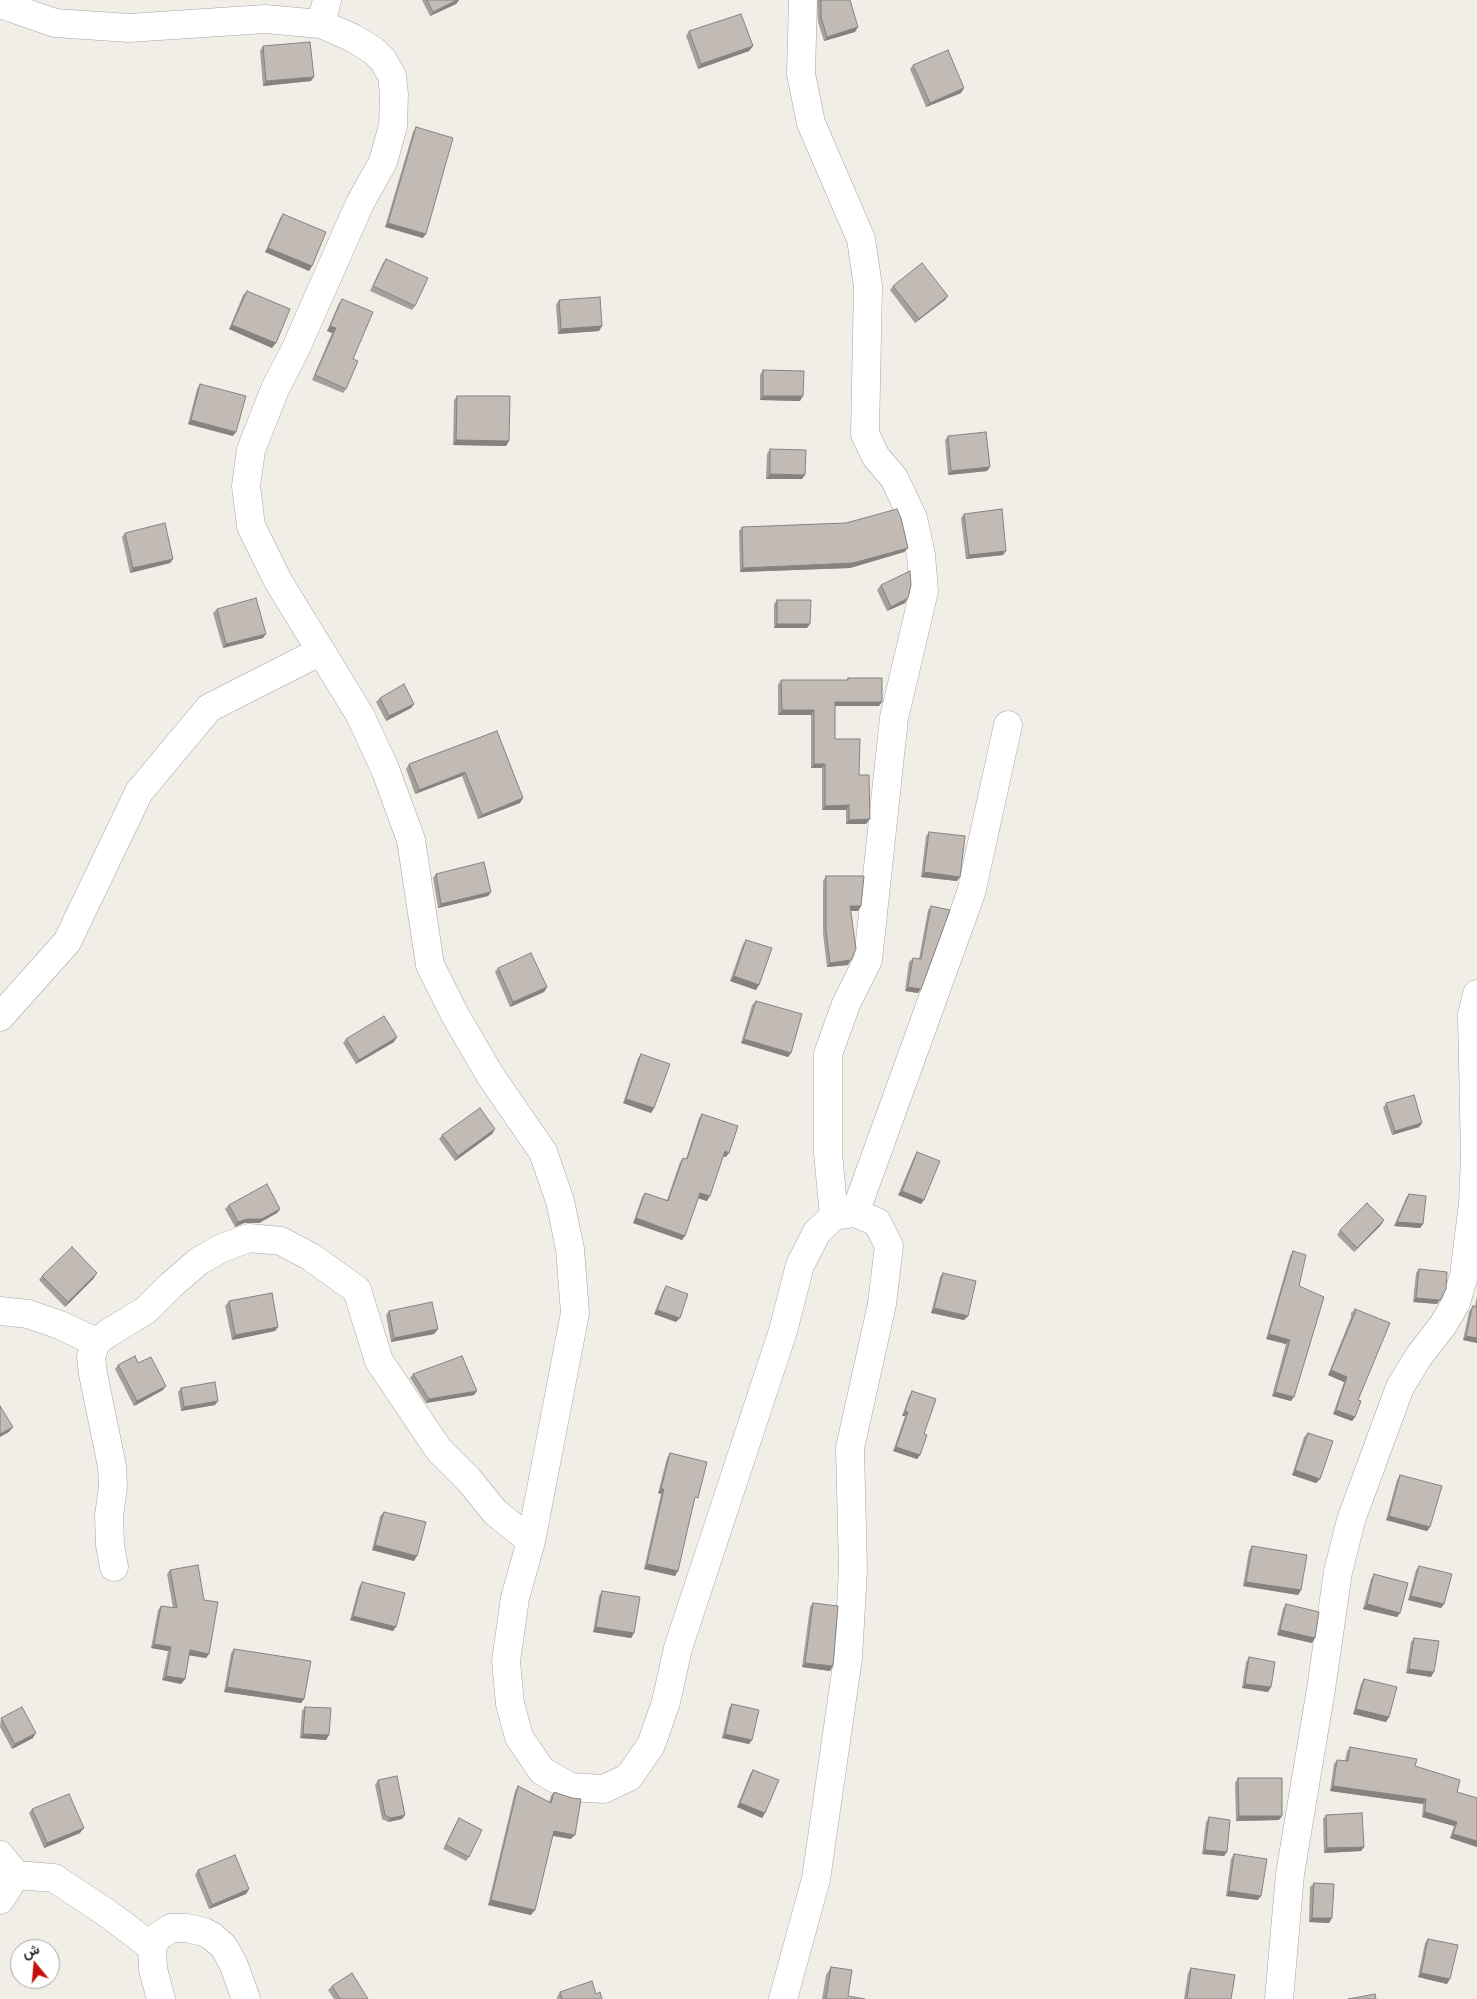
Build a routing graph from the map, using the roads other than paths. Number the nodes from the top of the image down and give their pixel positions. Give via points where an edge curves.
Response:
1 (803, 0) edge
2 (0, 4) edge
3 (324, 12) edge
4 (321, 651) junction
5 (1008, 725) dead end
6 (1477, 994) edge
7 (0, 1017) edge
8 (845, 1214) junction
9 (0, 1311) edge
10 (96, 1342) junction
11 (531, 1541) junction
12 (114, 1567) dead end
13 (8, 1865) edge
14 (0, 1900) edge
15 (152, 1947) junction
16 (788, 1994) edge
17 (161, 1999) edge
18 (246, 1999) edge
19 (1279, 1999) edge

1 - 8 street via 801,74 812,123 861,239 868,286 866,434 876,457 894,478 913,518 922,555 924,591 894,718 868,960 846,1004 828,1054 828,1153
2 - 3 street via 55,23 129,28
3 - 4 street via 383,60 392,76 393,126 383,162 360,203 275,389 252,450 246,486 251,526 278,581
4 - 7 street via 209,708 139,792 67,942
4 - 11 street via 360,715 385,769 410,840 430,965 490,1075 543,1152 560,1201 570,1249 575,1313
5 - 8 street via 971,894
6 - 19 street via 1472,1015 1473,1195 1464,1274 1456,1303 1418,1356 1400,1388 1351,1520 1338,1572 1290,1874
8 - 11 street via 817,1232 800,1265 783,1331 678,1648 666,1702 651,1745 629,1777 604,1789 570,1787 542,1771 519,1737 510,1704 506,1661 515,1598
8 - 16 street via 877,1222 889,1246 882,1304 850,1448 853,1570 848,1658 816,1880
9 - 10 street via 36,1317
10 - 11 street via 146,1310 199,1261 222,1248 249,1238 281,1241 311,1257 357,1290 380,1361 439,1450 495,1512
10 - 12 street via 92,1357 93,1374 112,1466 109,1516
13 - 14 street
13 - 15 street via 54,1878
15 - 17 street via 153,1969
15 - 18 street via 159,1936 172,1928 186,1928 214,1937 233,1962

